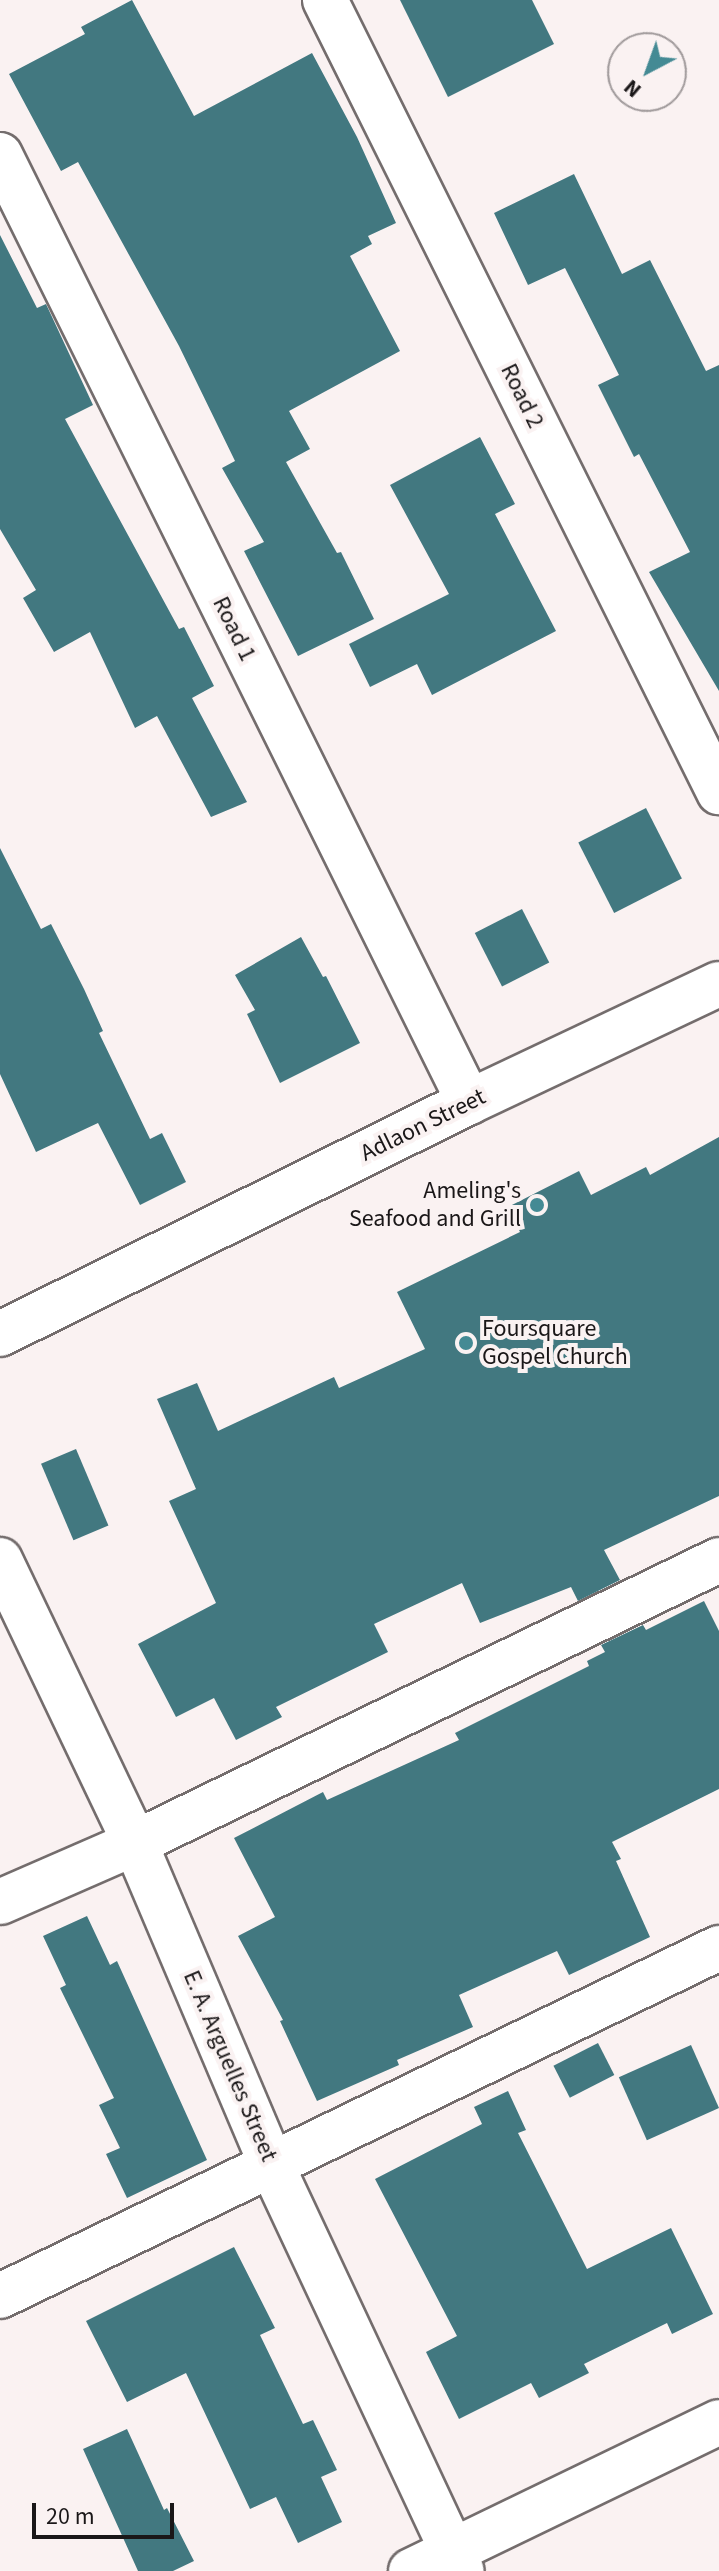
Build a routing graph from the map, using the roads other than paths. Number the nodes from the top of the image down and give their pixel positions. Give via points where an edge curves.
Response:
1 (325, 0) edge
2 (0, 155) edge
3 (719, 792) edge
4 (719, 984) edge
5 (469, 1102) junction
6 (0, 1334) edge
7 (0, 1560) edge
8 (719, 1560) edge
9 (135, 1843) junction
10 (0, 1902) edge
11 (719, 1948) edge
12 (272, 2166) junction
13 (0, 2296) edge
14 (719, 2422) edge
15 (457, 2561) edge
16 (411, 2571) edge

1 - 3 street, Road 2
2 - 5 street, Road 1
4 - 5 street, Adlaon Street
5 - 6 street, Adlaon Street
7 - 9 street, E. A. Arguelles Street
8 - 9 street
9 - 10 street
9 - 12 street, E. A. Arguelles Street
11 - 12 street
12 - 13 street
12 - 15 street, E. A. Arguelles Street
14 - 15 street
15 - 16 street

